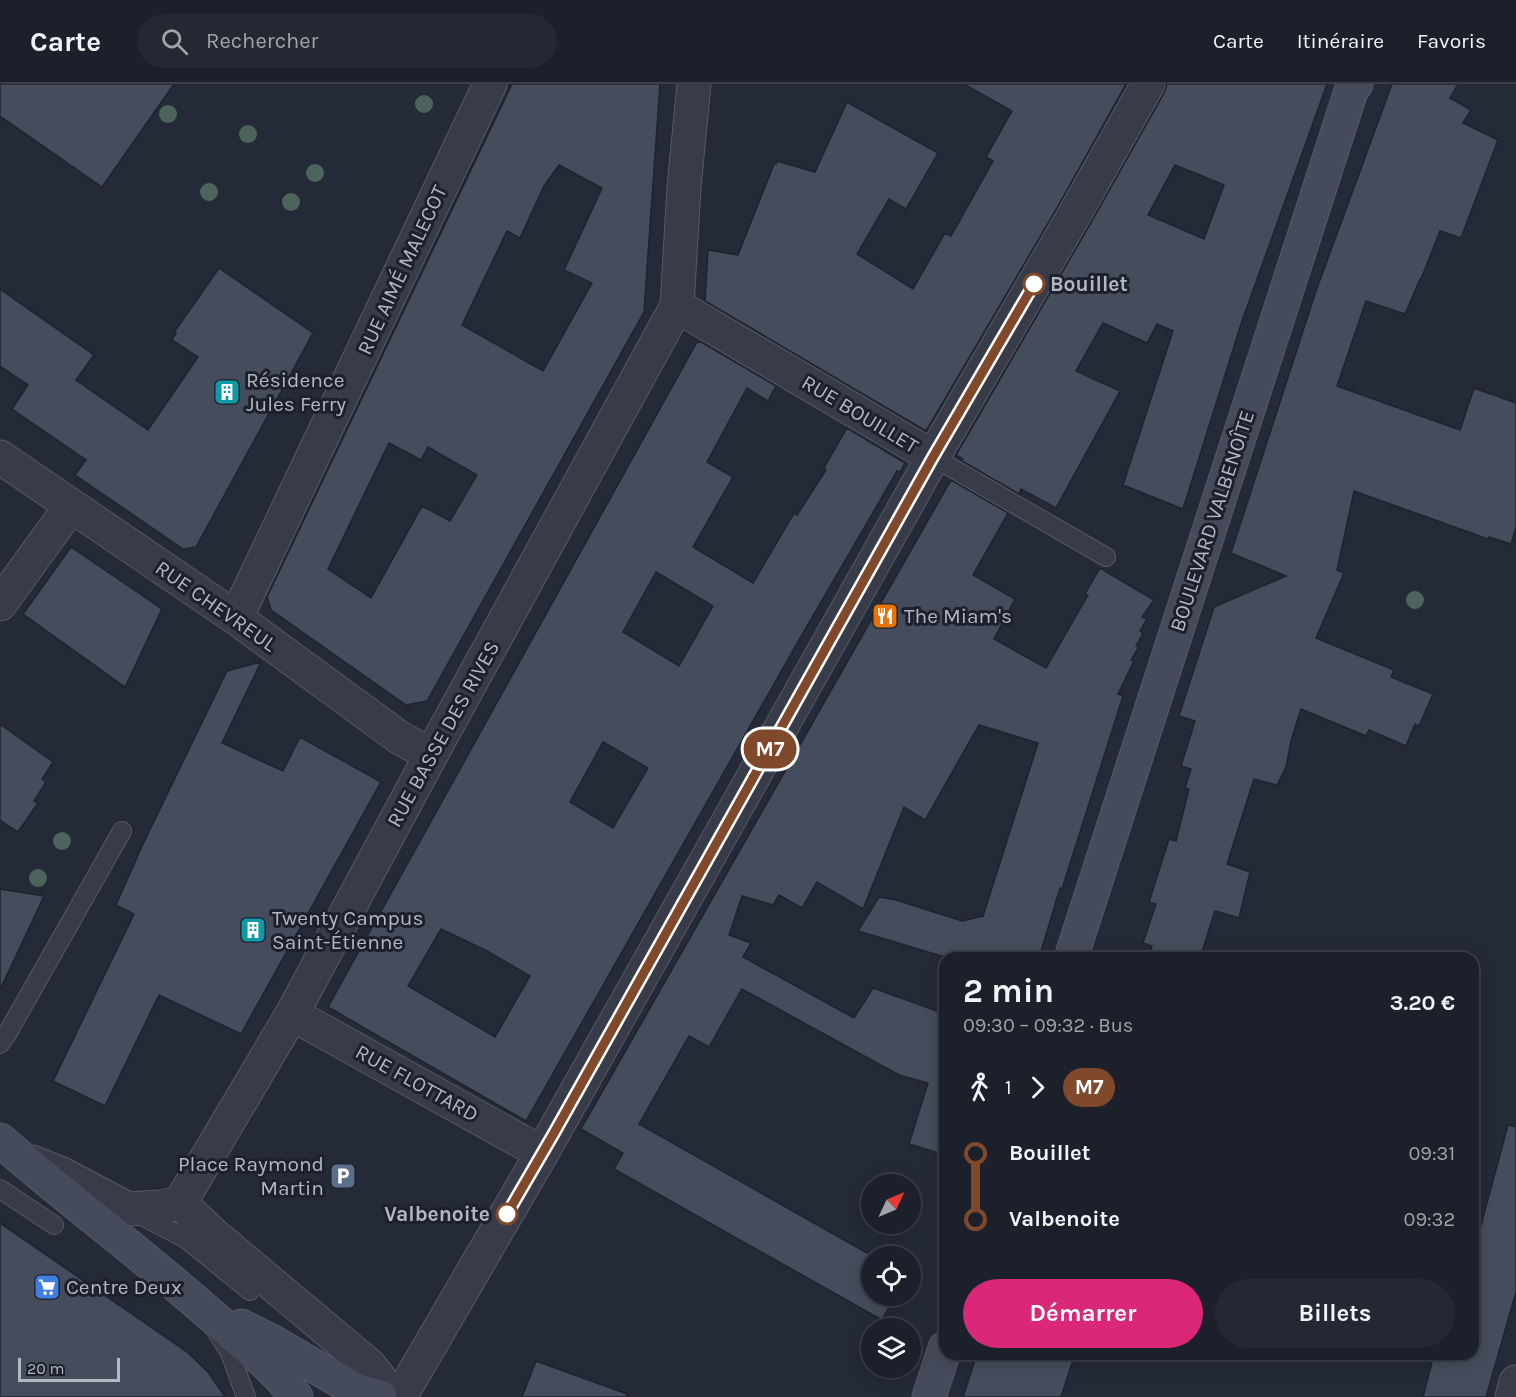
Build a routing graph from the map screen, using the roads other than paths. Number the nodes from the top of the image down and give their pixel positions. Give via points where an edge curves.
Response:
1 (490, 84) edge
2 (694, 84) edge
3 (1148, 84) edge
4 (1356, 84) edge
5 (677, 306) junction
6 (0, 457) edge
7 (933, 457) junction
8 (71, 506) junction
9 (1106, 557) dead end
10 (0, 604) edge
11 (236, 618) junction
12 (431, 755) junction
13 (122, 831) dead end
14 (1073, 952) edge
15 (292, 1014) junction
16 (0, 1044) edge
17 (10, 1149) edge
18 (542, 1153) junction
19 (0, 1189) edge
20 (180, 1203) junction
21 (128, 1209) junction
22 (54, 1225) dead end
23 (250, 1291) dead end
24 (202, 1306) junction
25 (941, 1360) edge
26 (1516, 1382) edge
27 (246, 1397) edge
28 (296, 1397) edge
29 (380, 1397) edge
30 (394, 1397) edge
31 (400, 1397) edge
32 (929, 1397) edge
33 (1512, 1397) edge

1 - 11 street, RUE AIMÉ MALECOT
2 - 5 street, RUE BASSE DES RIVES
3 - 7 street
4 - 14 main road, BOULEVARD VALBENOÎTE
5 - 7 street, RUE BOUILLET
5 - 12 street, RUE BASSE DES RIVES
6 - 8 street, RUE CHEVREUL
7 - 9 lane, RUE BOUILLET
7 - 18 street
8 - 10 street
8 - 11 street, RUE CHEVREUL
11 - 12 street, RUE CHEVREUL via 400,738
12 - 15 street, RUE BASSE DES RIVES
13 - 16 lane
15 - 18 street, RUE FLOTTARD
15 - 20 street, RUE BASSE DES RIVES
17 - 21 street
17 - 24 main road
18 - 31 street
19 - 22 lane
20 - 21 street
20 - 30 street via 370,1366
21 - 23 lane via 186,1239
24 - 27 lane via 230,1353
24 - 28 main road
24 - 29 main road via 357,1391
25 - 32 main road
26 - 33 street

